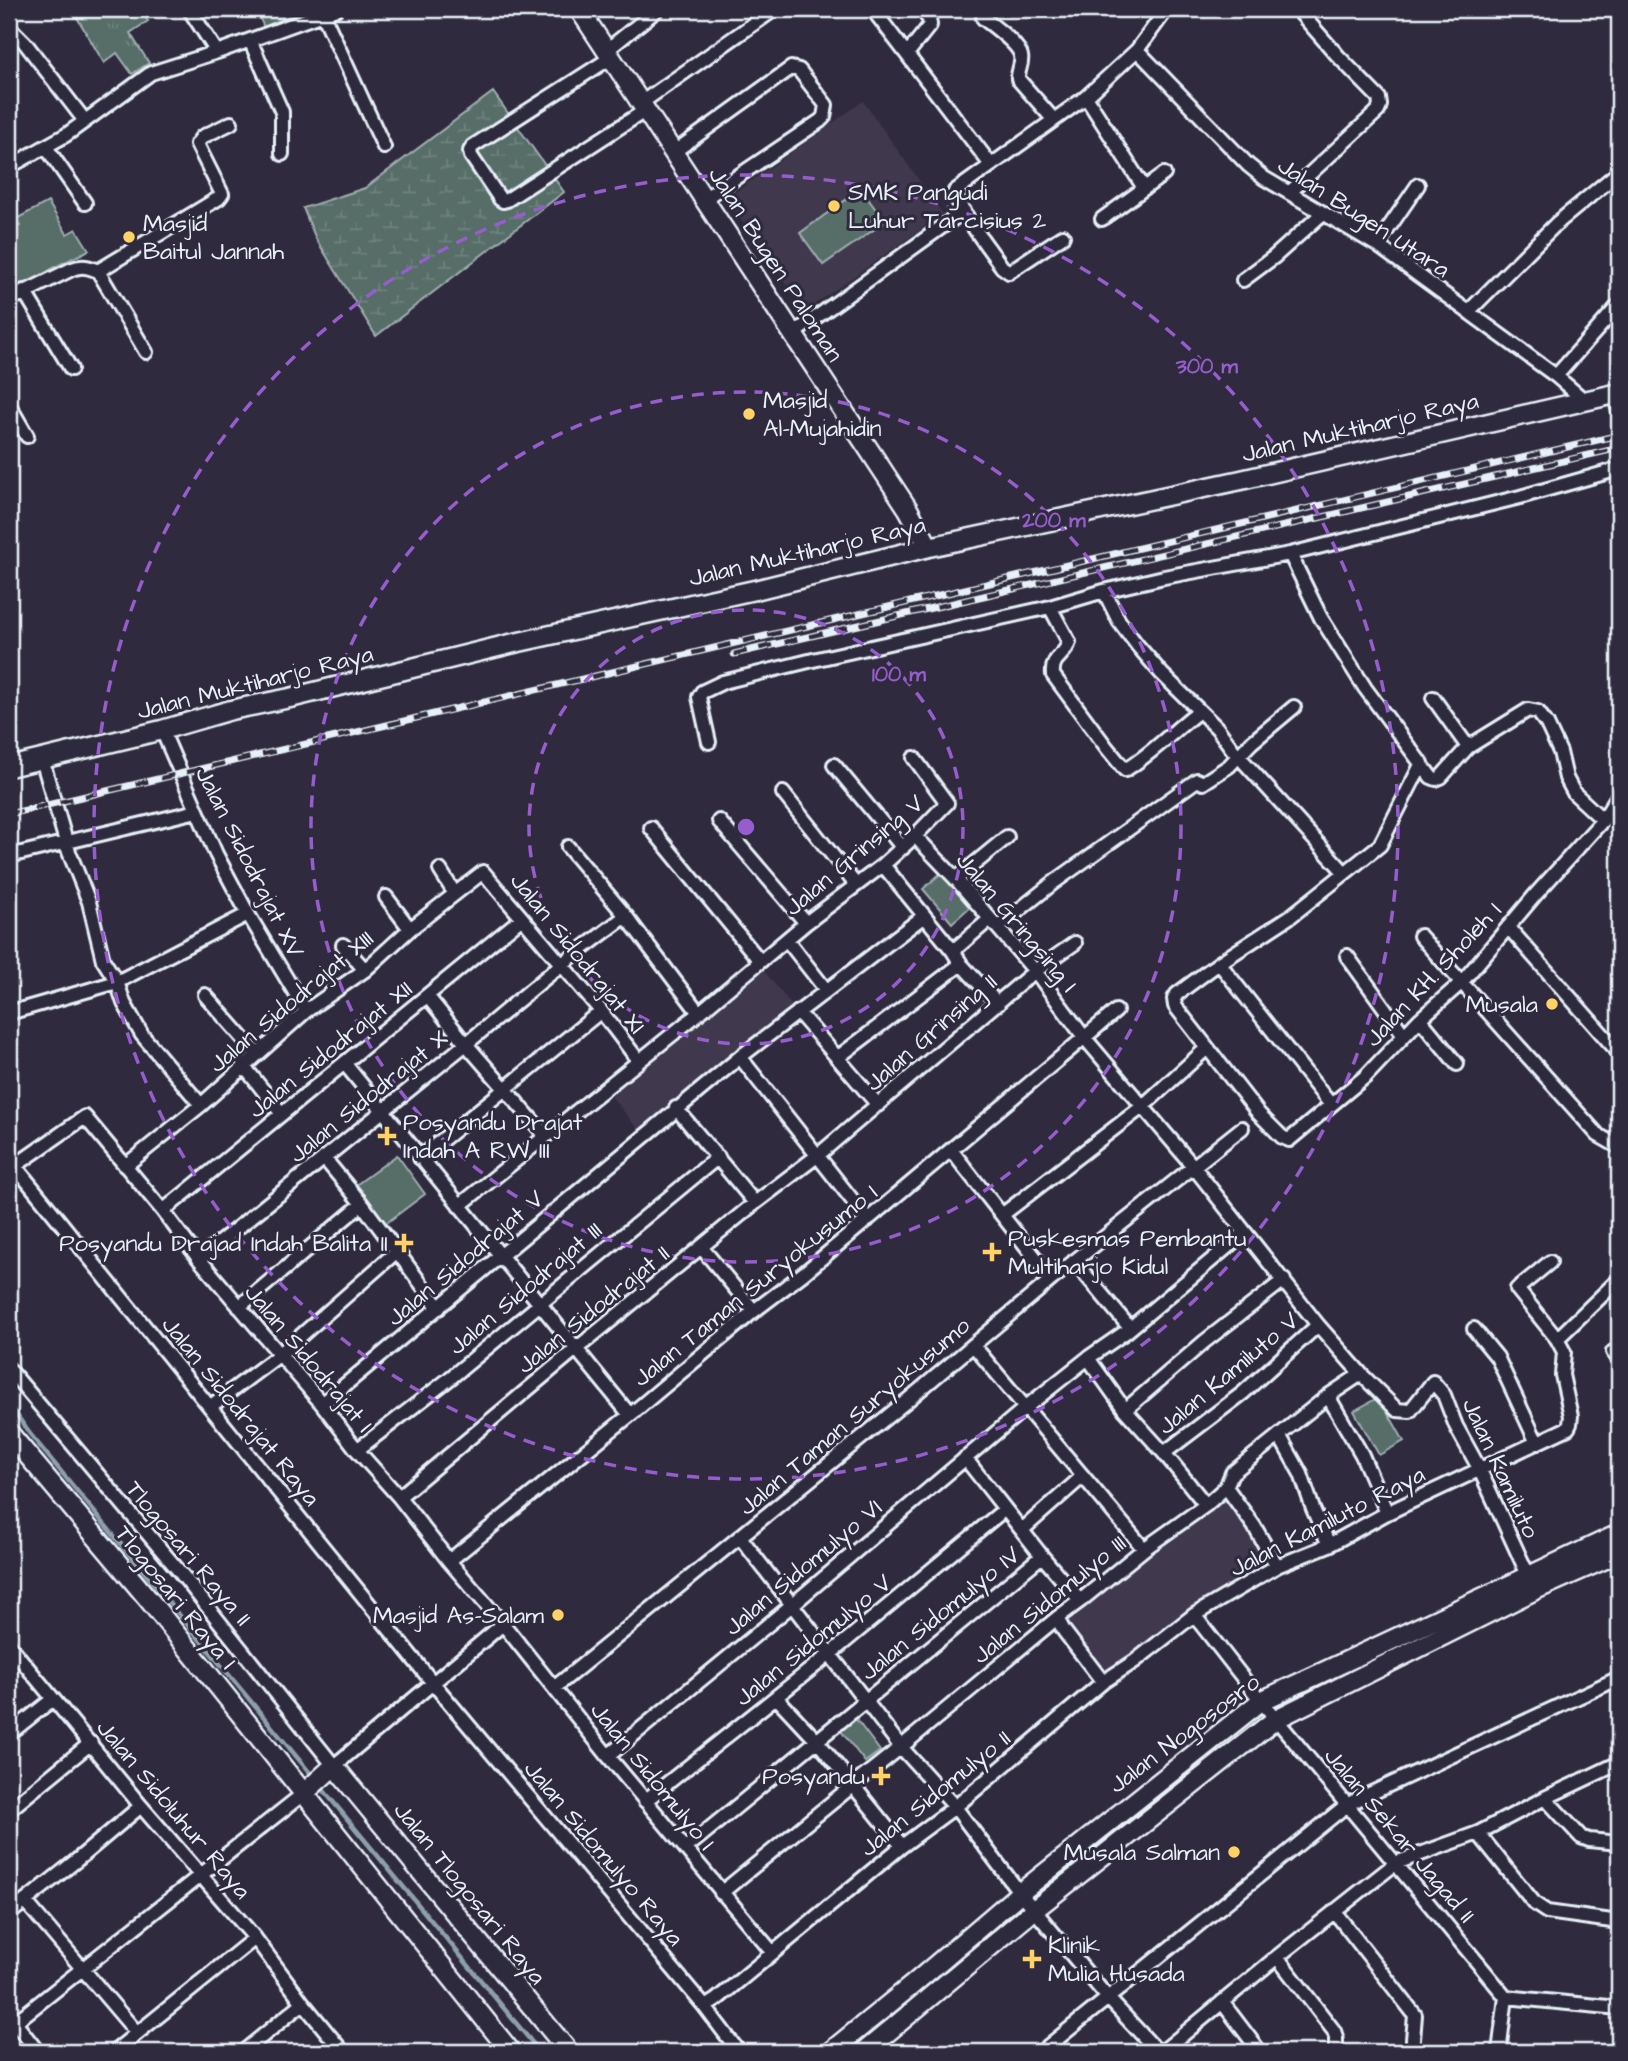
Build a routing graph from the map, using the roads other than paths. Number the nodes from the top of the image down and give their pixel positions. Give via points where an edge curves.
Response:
1 (189, 9) edge
2 (336, 9) edge
3 (579, 9) edge
4 (658, 9) edge
5 (921, 9) edge
6 (1167, 9) edge
7 (1297, 9) edge
8 (772, 11) dead end
9 (323, 14) junction
10 (303, 15) edge
11 (877, 15) dead end
12 (983, 18) dead end
13 (9, 27) edge
14 (250, 40) junction
15 (1137, 50) junction
16 (217, 52) junction
17 (609, 54) junction
18 (907, 54) junction
19 (1086, 96) junction
20 (644, 107) junction
21 (1053, 119) junction
22 (85, 121) junction
23 (231, 123) dead end
24 (46, 147) junction
25 (384, 147) dead end
26 (674, 152) junction
27 (282, 154) dead end
28 (991, 165) junction
29 (9, 167) edge
30 (1619, 172) edge
31 (1164, 174) dead end
32 (1418, 185) dead end
33 (1144, 188) junction
34 (1289, 193) junction
35 (704, 199) junction
36 (85, 203) dead end
37 (964, 211) junction
38 (1323, 213) junction
39 (1102, 219) dead end
40 (1063, 236) dead end
41 (1377, 245) junction
42 (98, 271) junction
43 (1243, 280) dead end
44 (23, 291) junction
45 (9, 300) edge
46 (1619, 305) edge
47 (1468, 312) junction
48 (793, 334) junction
49 (146, 352) dead end
50 (71, 369) dead end
51 (1556, 376) junction
52 (1584, 400) junction
53 (1618, 400) edge
54 (9, 405) edge
55 (27, 436) dead end
56 (1619, 469) edge
57 (929, 547) junction
58 (1290, 554) junction
59 (1104, 591) junction
60 (1051, 607) junction
61 (1433, 698) dead end
62 (1294, 707) dead end
63 (1199, 711) junction
64 (162, 730) junction
65 (709, 742) dead end
66 (1468, 747) junction
67 (1240, 755) junction
68 (914, 758) dead end
69 (42, 759) junction
70 (1422, 763) junction
71 (834, 765) dead end
72 (9, 767) edge
73 (783, 793) dead end
74 (1619, 793) edge
75 (197, 811) junction
76 (1603, 820) junction
77 (719, 821) dead end
78 (651, 828) dead end
79 (915, 836) junction
80 (1007, 837) dead end
81 (66, 841) junction
82 (568, 847) dead end
83 (903, 848) junction
84 (9, 856) edge
85 (883, 864) junction
86 (440, 870) dead end
87 (1345, 873) junction
88 (485, 874) joint
89 (956, 879) junction
90 (856, 886) junction
91 (455, 894) junction
92 (386, 897) dead end
93 (248, 914) junction
94 (626, 916) junction
95 (925, 916) junction
96 (522, 918) junction
97 (806, 923) junction
98 (994, 923) junction
99 (1508, 927) junction
100 (410, 929) junction
101 (1420, 936) dead end
102 (787, 940) junction
103 (1075, 943) dead end
104 (343, 945) dead end
105 (953, 951) junction
106 (1347, 956) dead end
107 (760, 961) junction
108 (1219, 963) junction
109 (562, 964) junction
110 (961, 964) junction
111 (365, 970) junction
112 (1035, 971) junction
113 (117, 982) junction
114 (1461, 983) junction
115 (826, 990) junction
116 (205, 995) dead end
117 (428, 997) junction
118 (998, 1004) junction
119 (306, 1011) junction
120 (601, 1011) junction
121 (1116, 1011) dead end
122 (799, 1012) junction
123 (9, 1013) edge
124 (699, 1013) junction
125 (1420, 1019) junction
126 (1404, 1035) junction
127 (1084, 1037) junction
128 (466, 1044) junction
129 (1207, 1048) junction
130 (1619, 1053) edge
131 (257, 1055) junction
132 (740, 1056) junction
133 (837, 1058) junction
134 (638, 1060) junction
135 (345, 1064) junction
136 (1457, 1064) dead end
137 (243, 1065) junction
138 (505, 1089) junction
139 (201, 1105) junction
140 (878, 1105) junction
141 (1331, 1105) junction
142 (1142, 1107) junction
143 (676, 1108) junction
144 (381, 1111) junction
145 (282, 1114) junction
146 (1242, 1128) dead end
147 (545, 1135) junction
148 (1619, 1147) edge
149 (951, 1150) junction
150 (817, 1156) junction
151 (718, 1157) junction
152 (324, 1158) junction
153 (420, 1158) junction
154 (125, 1166) junction
155 (1194, 1166) junction
156 (12, 1168) edge
157 (755, 1203) junction
158 (362, 1204) junction
159 (458, 1206) junction
160 (163, 1211) junction
161 (1002, 1216) junction
162 (868, 1220) junction
163 (1244, 1233) junction
164 (702, 1248) junction
165 (396, 1252) junction
166 (500, 1256) junction
167 (199, 1259) junction
168 (1074, 1261) junction
169 (1550, 1262) dead end
170 (1052, 1279) junction
171 (1284, 1280) junction
172 (1614, 1284) dead end
173 (539, 1304) junction
174 (239, 1307) junction
175 (439, 1308) junction
176 (754, 1311) junction
177 (1318, 1325) junction
178 (1130, 1328) junction
179 (1474, 1329) dead end
180 (1557, 1339) junction
181 (973, 1345) junction
182 (576, 1349) junction
183 (279, 1355) junction
184 (1088, 1358) junction
185 (9, 1369) edge
186 (1361, 1374) junction
187 (1433, 1382) joint
188 (1328, 1396) junction
189 (322, 1404) junction
190 (211, 1406) junction
191 (1025, 1408) junction
192 (1125, 1410) junction
193 (630, 1415) junction
194 (9, 1433) edge
195 (1279, 1435) junction
196 (1537, 1443) junction
197 (357, 1450) junction
198 (1164, 1453) junction
199 (965, 1458) junction
200 (1479, 1468) junction
201 (1083, 1476) junction
202 (1226, 1487) junction
203 (398, 1497) junction
204 (1206, 1504) junction
205 (1006, 1509) junction
206 (1387, 1513) junction
207 (1022, 1530) junction
208 (1619, 1534) edge
209 (740, 1537) junction
210 (1329, 1545) junction
211 (1144, 1549) junction
212 (1619, 1553) edge
213 (1042, 1556) junction
214 (449, 1562) junction
215 (1276, 1566) junction
216 (1528, 1575) junction
217 (1080, 1601) junction
218 (792, 1605) junction
219 (1194, 1615) junction
220 (1057, 1618) junction
221 (503, 1624) junction
222 (9, 1647) edge
223 (830, 1654) junction
224 (1619, 1678) edge
225 (1103, 1682) junction
226 (433, 1683) junction
227 (554, 1688) junction
228 (776, 1697) junction
229 (53, 1699) junction
230 (864, 1701) junction
231 (1261, 1701) junction
232 (1276, 1719) junction
233 (9, 1734) edge
234 (818, 1742) junction
235 (90, 1743) junction
236 (901, 1747) junction
237 (608, 1756) junction
238 (1618, 1765) edge
239 (332, 1769) junction
240 (852, 1786) junction
241 (306, 1792) junction
242 (1545, 1798) junction
243 (645, 1801) junction
244 (1348, 1804) junction
245 (141, 1806) junction
246 (955, 1807) junction
247 (9, 1810) edge
248 (1478, 1833) junction
249 (1619, 1843) edge
250 (902, 1846) junction
251 (686, 1848) junction
252 (1396, 1863) junction
253 (201, 1874) junction
254 (721, 1893) junction
255 (1020, 1893) junction
256 (25, 1901) junction
257 (1034, 1910) junction
258 (1334, 1911) junction
259 (9, 1914) edge
260 (1619, 1922) edge
261 (255, 1938) junction
262 (773, 1953) junction
263 (1277, 1956) junction
264 (82, 1968) junction
265 (1506, 1997) junction
266 (1108, 1998) junction
267 (1222, 2002) junction
268 (303, 2003) junction
269 (705, 2007) junction
270 (1619, 2008) edge
271 (11, 2022) edge
272 (137, 2033) junction
273 (38, 2052) edge
274 (114, 2052) edge
275 (243, 2052) edge
276 (343, 2052) edge
277 (511, 2052) edge
278 (569, 2052) edge
279 (739, 2052) edge
280 (830, 2052) edge
281 (864, 2052) edge
282 (1041, 2052) edge
283 (1160, 2052) edge
284 (1260, 2052) edge
285 (1336, 2052) edge
286 (1412, 2052) edge
287 (1499, 2052) edge

1 - 16 street
2 - 9 street
3 - 17 street, Jalan Bugen Paloman
4 - 17 street
5 - 18 street via 930,25
6 - 15 street
7 - 34 street via 1380,104 1378,111
8 - 20 street
9 - 10 street
9 - 25 street
10 - 14 street
11 - 18 street
12 - 21 street via 1017,48 1022,59 1018,79
13 - 22 street
14 - 16 street
14 - 27 street via 282,112
15 - 19 street
15 - 34 street, Jalan Bugen Utara via 1248,165
16 - 22 street via 151,73
17 - 20 street, Jalan Bugen Paloman
17 - 20 street via 473,146 471,156 500,199 507,200
18 - 28 street
19 - 21 street
19 - 33 street
20 - 26 street, Jalan Bugen Paloman
21 - 28 street
22 - 24 street
23 - 42 street via 202,136 197,144 222,194 219,198
24 - 29 street
24 - 36 street
26 - 35 street, Jalan Bugen Paloman
26 - 35 street via 791,68 799,70 826,105 820,121
28 - 37 street via 957,190
30 - 47 street via 1556,224
31 - 33 street
32 - 41 street
33 - 39 street
34 - 38 street, Jalan Bugen Utara
35 - 48 street, Jalan Bugen Paloman
37 - 40 street via 1009,272
37 - 48 street
38 - 41 street, Jalan Bugen Utara
38 - 43 street
41 - 47 street, Jalan Bugen Utara
42 - 44 street via 78,267
42 - 49 street
44 - 45 street
44 - 50 street
46 - 51 street
47 - 51 street, Jalan Bugen Utara
48 - 57 street, Jalan Bugen Paloman
51 - 52 street, Jalan Bugen Utara
52 - 53 street, Jalan Muktiharjo Raya
52 - 57 street, Jalan Muktiharjo Raya
54 - 55 street
56 - 58 street
57 - 64 street, Jalan Muktiharjo Raya
58 - 59 street
58 - 70 street via 1328,630
59 - 60 street
59 - 63 street via 1137,645
60 - 63 street via 1069,642 1052,666 1053,675 1125,770
60 - 65 street via 723,682 699,697
61 - 66 street
62 - 67 street
63 - 67 street
64 - 69 street, Jalan Muktiharjo Raya
64 - 75 street, Jalan Sidodrajat XV
66 - 70 street via 1436,779
66 - 76 street via 1528,710 1538,712 1560,752 1574,793
67 - 87 street
67 - 98 street via 1203,783 1197,780
68 - 79 street, Jalan Grinsing V via 947,801
69 - 72 street, Jalan Muktiharjo Raya
69 - 81 street
70 - 87 street via 1380,845
71 - 83 street
73 - 90 street
74 - 76 street, Jalan KH. Sholeh I
75 - 81 street
75 - 93 street, Jalan Sidodrajat XV
76 - 99 street, Jalan KH. Sholeh I
77 - 97 street
78 - 107 street
79 - 83 street, Jalan Grinsing V
79 - 89 street, Jalan Gringsing I
80 - 89 street
81 - 84 street
81 - 113 street via 89,902 103,960
82 - 94 street
83 - 85 street, Jalan Grinsing V
85 - 90 street, Jalan Grinsing V
85 - 95 street
86 - 91 street
87 - 108 street via 1291,916
88 - 91 street, Jalan Sidodrajat XIII via 480,873
88 - 96 street, Jalan Sidodrajat XI
89 - 98 street, Jalan Gringsing I
90 - 97 street, Jalan Grinsing V
91 - 100 street, Jalan Sidodrajat XIII
92 - 100 street
93 - 113 street
93 - 119 street, Jalan Sidodrajat XV
94 - 109 street, Jalan Sidodrajat X
94 - 124 street
95 - 105 street
95 - 115 street, Jalan Sidodrajat V
96 - 109 street, Jalan Sidodrajat XI
96 - 117 street, Jalan Sidodrajat XII
97 - 102 street, Jalan Grinsing V
98 - 105 street
98 - 112 street, Jalan Gringsing I
99 - 114 street, Jalan KH. Sholeh I
99 - 130 street
100 - 111 street, Jalan Sidodrajat XIII
101 - 114 street
102 - 107 street, Jalan Grinsing V
102 - 115 street, Jalan Grinsing V
103 - 112 street, Jalan Grinsing II
104 - 111 street
105 - 110 street
106 - 126 street
107 - 124 street, Jalan Grinsing V
108 - 129 street via 1174,999
108 - 141 street
109 - 120 street, Jalan Sidodrajat XI
109 - 128 street, Jalan Sidodrajat X
110 - 118 street
110 - 133 street
111 - 119 street, Jalan Sidodrajat XIII
112 - 118 street, Jalan Grinsing II
112 - 127 street, Jalan Gringsing I
113 - 123 street
113 - 139 street via 142,1035
114 - 125 street, Jalan KH. Sholeh I
114 - 148 street via 1598,1135
115 - 122 street, Jalan Sidodrajat V
116 - 131 street
117 - 128 street
117 - 135 street, Jalan Sidodrajat XII
118 - 140 street, Jalan Grinsing II
119 - 131 street, Jalan Sidodrajat XIII
120 - 134 street, Jalan Sidodrajat XI
120 - 138 street
121 - 127 street, Jalan Taman Suryokusumo I
122 - 132 street, Jalan Sidodrajat V
122 - 133 street
124 - 134 street, Jalan Grinsing V
125 - 126 street, Jalan KH. Sholeh I
125 - 136 street
126 - 141 street, Jalan KH. Sholeh I
127 - 142 street, Jalan Gringsing I
127 - 149 street, Jalan Taman Suryokusumo I
128 - 138 street
128 - 144 street, Jalan Sidodrajat X
129 - 141 street, Jalan KH. Sholeh I via 1282,1137 1289,1140
129 - 142 street
131 - 137 street, Jalan Sidodrajat XIII
132 - 143 street, Jalan Sidodrajat V
132 - 150 street
133 - 140 street
134 - 147 street, Jalan Grinsing V
135 - 144 street
135 - 145 street, Jalan Sidodrajat XII
137 - 139 street, Jalan Sidodrajat XIII
137 - 145 street
138 - 147 street
138 - 153 street
139 - 154 street, Jalan Sidodrajat XIII
140 - 150 street, Jalan Grinsing II
142 - 155 street, Jalan Gringsing I
142 - 161 street
143 - 151 street
143 - 166 street, Jalan Sidodrajat V
144 - 152 street, Jalan Sidodrajat X
144 - 153 street
145 - 160 street, Jalan Sidodrajat XII
146 - 155 street, Jalan Taman Suryokusumo
147 - 159 street, Jalan Grinsing V
149 - 161 street
149 - 162 street, Jalan Taman Suryokusumo I
150 - 157 street, Jalan Sidodrajat II
150 - 162 street
151 - 157 street
151 - 173 street, Jalan Sidodrajat III
152 - 158 street
152 - 167 street, Jalan Sidodrajat X
153 - 159 street
154 - 156 street, Jalan Sidodrajat I via 85,1117
154 - 160 street, Jalan Sidodrajat I
155 - 163 street, Jalan Gringsing I
155 - 168 street, Jalan Taman Suryokusumo
156 - 190 street, Jalan Sidodrajat Raya
157 - 164 street, Jalan Sidodrajat II
158 - 165 street
158 - 174 street
159 - 166 street
160 - 167 street, Jalan Sidodrajat I
161 - 170 street
162 - 176 street, Jalan Taman Suryokusumo I
163 - 171 street, Jalan Gringsing I
163 - 178 street, Jalan Sidomulyo VI
164 - 176 street
164 - 182 street, Jalan Sidodrajat II
165 - 175 street
165 - 183 street
166 - 173 street
166 - 175 street, Jalan Sidodrajat V
167 - 174 street, Jalan Sidodrajat I
168 - 170 street, Jalan Taman Suryokusumo
168 - 178 street
169 - 180 street via 1517,1289
170 - 181 street, Jalan Taman Suryokusumo
171 - 177 street, Jalan Gringsing I
171 - 192 street
172 - 180 street
173 - 182 street
173 - 197 street, Jalan Sidodrajat III
174 - 183 street, Jalan Sidodrajat I
175 - 189 street, Jalan Sidodrajat V
176 - 193 street, Jalan Taman Suryokusumo I
177 - 186 street, Jalan Gringsing I
177 - 198 street, Jalan Kamiluto V via 1243,1393
178 - 184 street, Jalan Sidomulyo VI
179 - 196 street via 1497,1357
180 - 196 street, Jalan Kamiluto Raya via 1564,1352 1562,1375 1570,1424
181 - 191 street
181 - 209 street, Jalan Taman Suryokusumo
182 - 193 street
182 - 203 street, Jalan Sidodrajat II
183 - 189 street, Jalan Sidodrajat I
183 - 190 street
184 - 191 street, Jalan Sidomulyo VI
184 - 192 street
185 - 239 street, Tlogosari Raya II via 178,1571
186 - 187 street, Jalan Gringsing I via 1397,1410 1410,1411
186 - 188 street, Jalan Sidomulyo III
187 - 200 street, Jalan Kamiluto via 1444,1395
188 - 195 street, Jalan Sidomulyo III
188 - 206 street via 1362,1455
189 - 197 street, Jalan Sidodrajat I
190 - 226 street, Jalan Sidodrajat Raya
191 - 199 street, Jalan Sidomulyo VI
191 - 201 street
192 - 198 street
193 - 214 street, Jalan Taman Suryokusumo I
194 - 241 street, Tlogosari Raya I
195 - 202 street, Jalan Sidomulyo III via 1232,1473
195 - 210 street via 1301,1474
196 - 200 street, Jalan Kamiluto Raya
197 - 203 street, Jalan Sidodrajat I
198 - 204 street
199 - 205 street
199 - 218 street, Jalan Sidomulyo VI
200 - 206 street, Jalan Kamiluto Raya
200 - 216 street, Jalan Kamiluto
201 - 207 street
201 - 211 street
202 - 204 street, Jalan Sidomulyo III
202 - 215 street
203 - 214 street, Jalan Sidodrajat I
204 - 211 street, Jalan Sidomulyo III
205 - 207 street
205 - 223 street, Jalan Sidomulyo V
206 - 210 street, Jalan Kamiluto Raya
207 - 213 street
208 - 216 street, Jalan Nogososro
209 - 218 street
209 - 227 street, Jalan Taman Suryokusumo
210 - 215 street, Jalan Kamiluto Raya
211 - 217 street, Jalan Sidomulyo III
212 - 232 street, Jalan Nogososro
213 - 217 street
213 - 230 street, Jalan Sidomulyo IV
214 - 221 street, Jalan Sidodrajat I
215 - 219 street, Jalan Kamiluto Raya
216 - 231 street, Jalan Nogososro
217 - 220 street, Jalan Sidomulyo III
218 - 223 street
218 - 237 street, Jalan Sidomulyo VI
219 - 225 street, Jalan Sidomulyo II
219 - 231 street
220 - 225 street
220 - 236 street, Jalan Sidomulyo III
221 - 226 street
221 - 227 street, Jalan Sidomulyo I
222 - 229 street, Jalan Sidoluhur Raya
223 - 228 street, Jalan Sidomulyo V
223 - 230 street
224 - 244 street
225 - 246 street, Jalan Sidomulyo II
226 - 239 street
226 - 269 street, Jalan Sidomulyo Raya
227 - 237 street, Jalan Sidomulyo I
228 - 234 street
228 - 243 street, Jalan Sidomulyo V
229 - 233 street
229 - 235 street, Jalan Sidoluhur Raya
230 - 234 street, Jalan Sidomulyo IV
230 - 236 street
231 - 232 street, Jalan Sekar Jagad II
231 - 255 street, Jalan Nogososro
232 - 244 street, Jalan Sekar Jagad II
232 - 257 street, Jalan Nogososro
234 - 240 street
234 - 251 street
235 - 245 street, Jalan Sidoluhur Raya
235 - 247 street
236 - 240 street, Jalan Sidomulyo III
236 - 246 street
237 - 243 street, Jalan Sidomulyo I
238 - 242 street
239 - 241 street
239 - 278 street, Jalan Tlogosari Raya
240 - 250 street
240 - 254 street
241 - 253 street
241 - 277 street
242 - 248 street
242 - 249 street via 1581,1837
243 - 251 street, Jalan Sidomulyo I
244 - 252 street, Jalan Sekar Jagad II
244 - 266 street
245 - 253 street, Jalan Sidoluhur Raya
245 - 256 street
246 - 250 street, Jalan Sidomulyo II
246 - 255 street
248 - 252 street
248 - 260 street via 1535,1904 1547,1912
250 - 262 street, Jalan Sidomulyo II
251 - 254 street, Jalan Sidomulyo I
252 - 258 street
252 - 265 street, Jalan Sekar Jagad II
253 - 261 street, Jalan Sidoluhur Raya
253 - 264 street
254 - 262 street, Jalan Sidomulyo I
255 - 257 street
255 - 280 street, Jalan Nogososro
256 - 259 street
256 - 264 street
257 - 266 street
257 - 281 street, Jalan Nogososro
258 - 263 street
258 - 286 street via 1415,2015
261 - 268 street, Jalan Sidoluhur Raya
261 - 272 street
262 - 269 street, Jalan Sidomulyo II
263 - 267 street
263 - 285 street via 1334,2031
264 - 271 street
264 - 272 street
265 - 270 street
265 - 287 street
266 - 282 street
266 - 283 street
267 - 283 street
267 - 284 street
268 - 275 street
268 - 276 street, Jalan Sidoluhur Raya
269 - 279 street, Jalan Sidomulyo Raya
271 - 273 street
272 - 274 street

